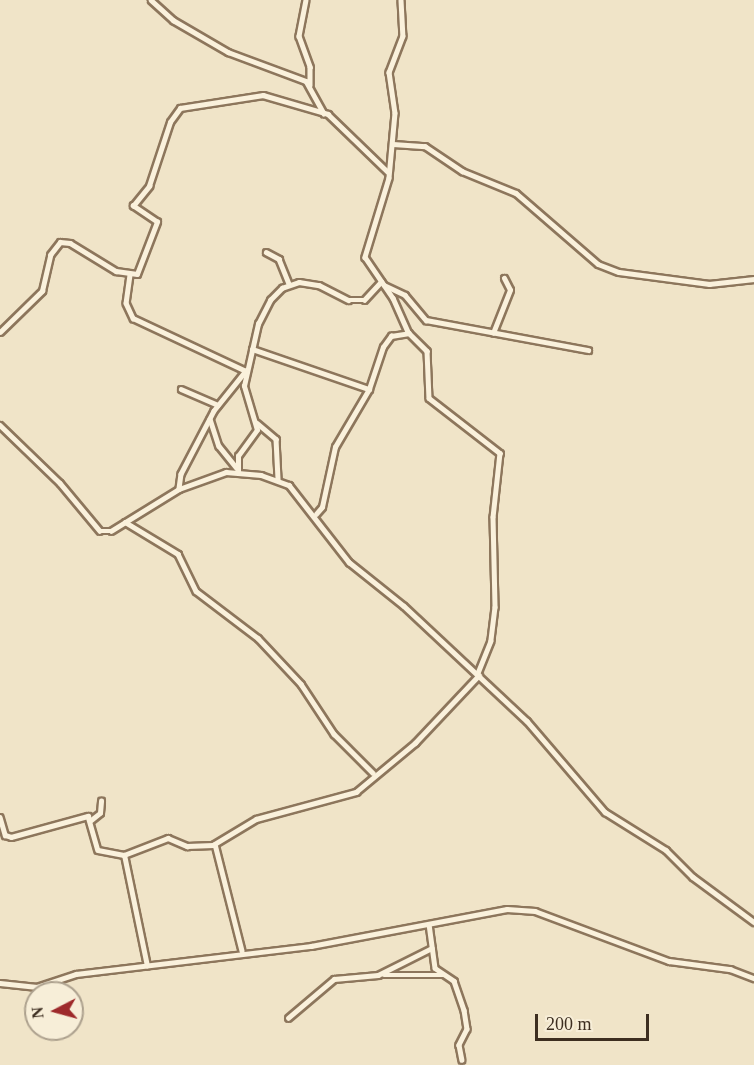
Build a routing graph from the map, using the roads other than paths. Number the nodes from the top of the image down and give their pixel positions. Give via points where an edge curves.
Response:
1 (151, 0) edge
2 (306, 0) edge
3 (401, 0) edge
4 (310, 85) junction
5 (324, 113) junction
6 (393, 144) junction
7 (388, 172) junction
8 (266, 252) dead end
9 (130, 275) junction
10 (504, 278) dead end
11 (754, 279) edge
12 (382, 283) junction
13 (289, 284) junction
14 (0, 332) edge
15 (409, 333) junction
16 (493, 333) junction
17 (252, 349) junction
18 (588, 350) dead end
19 (246, 371) junction
20 (181, 389) dead end
21 (369, 389) junction
22 (218, 405) junction
23 (210, 418) junction
24 (257, 423) junction
25 (0, 425) edge
26 (237, 470) junction
27 (278, 479) junction
28 (179, 489) junction
29 (316, 514) junction
30 (125, 522) junction
31 (479, 674) junction
32 (374, 773) junction
33 (101, 801) dead end
34 (0, 817) edge
35 (92, 820) junction
36 (215, 844) junction
37 (124, 855) junction
38 (754, 922) edge
39 (429, 924) junction
40 (432, 948) junction
41 (242, 951) junction
42 (147, 966) junction
43 (378, 975) junction
44 (444, 975) junction
45 (754, 978) edge
46 (0, 982) edge
47 (288, 1018) dead end
48 (462, 1060) dead end

1 - 4 street via 173,20 228,52
2 - 4 street via 299,36 310,67
3 - 6 street via 403,36 389,72 395,113
4 - 5 street
5 - 7 street
5 - 9 street via 263,95 176,111 149,186 133,206 157,222 142,266
6 - 7 street
6 - 11 street via 425,146 462,171 516,193 598,264 619,272 709,284
7 - 12 street via 388,186 365,257
8 - 13 street via 279,259
9 - 14 street via 60,242 50,255 42,291
9 - 19 street via 126,303 133,318
10 - 16 street via 510,290
12 - 13 street via 372,296 353,302 319,285
12 - 15 street
12 - 16 street via 405,295 426,320
13 - 17 street via 266,307
15 - 21 street via 388,340
15 - 31 street via 428,354 429,398 500,453 493,517 495,607 491,642
16 - 18 street
17 - 19 street
17 - 21 street
19 - 22 street
19 - 24 street via 244,394
20 - 22 street
21 - 29 street via 335,447 322,507
22 - 23 street
23 - 26 street via 219,446
23 - 28 street via 181,474
24 - 26 street via 238,456
24 - 27 street via 276,440
25 - 30 street via 60,483 95,528 111,531
26 - 27 street
26 - 28 street
27 - 29 street
28 - 30 street
29 - 31 street via 349,562
30 - 32 street via 178,555 196,591 258,638 301,684 334,734
31 - 32 street via 415,742
31 - 38 street via 527,721 605,812 666,850 693,877
32 - 36 street via 347,796 256,819
33 - 35 street via 100,813
34 - 35 street via 2,831 11,837 62,821 71,824 88,816
35 - 37 street via 99,852
36 - 37 street via 188,846 168,838
36 - 41 street
37 - 42 street
39 - 40 street
39 - 41 street via 311,946
39 - 45 street via 478,913 535,911 649,956
40 - 43 street
40 - 44 street via 435,968
41 - 42 street
42 - 46 street via 68,976 26,989
43 - 44 street
43 - 47 street via 334,979
44 - 48 street via 456,985 464,1010 467,1031 459,1045

